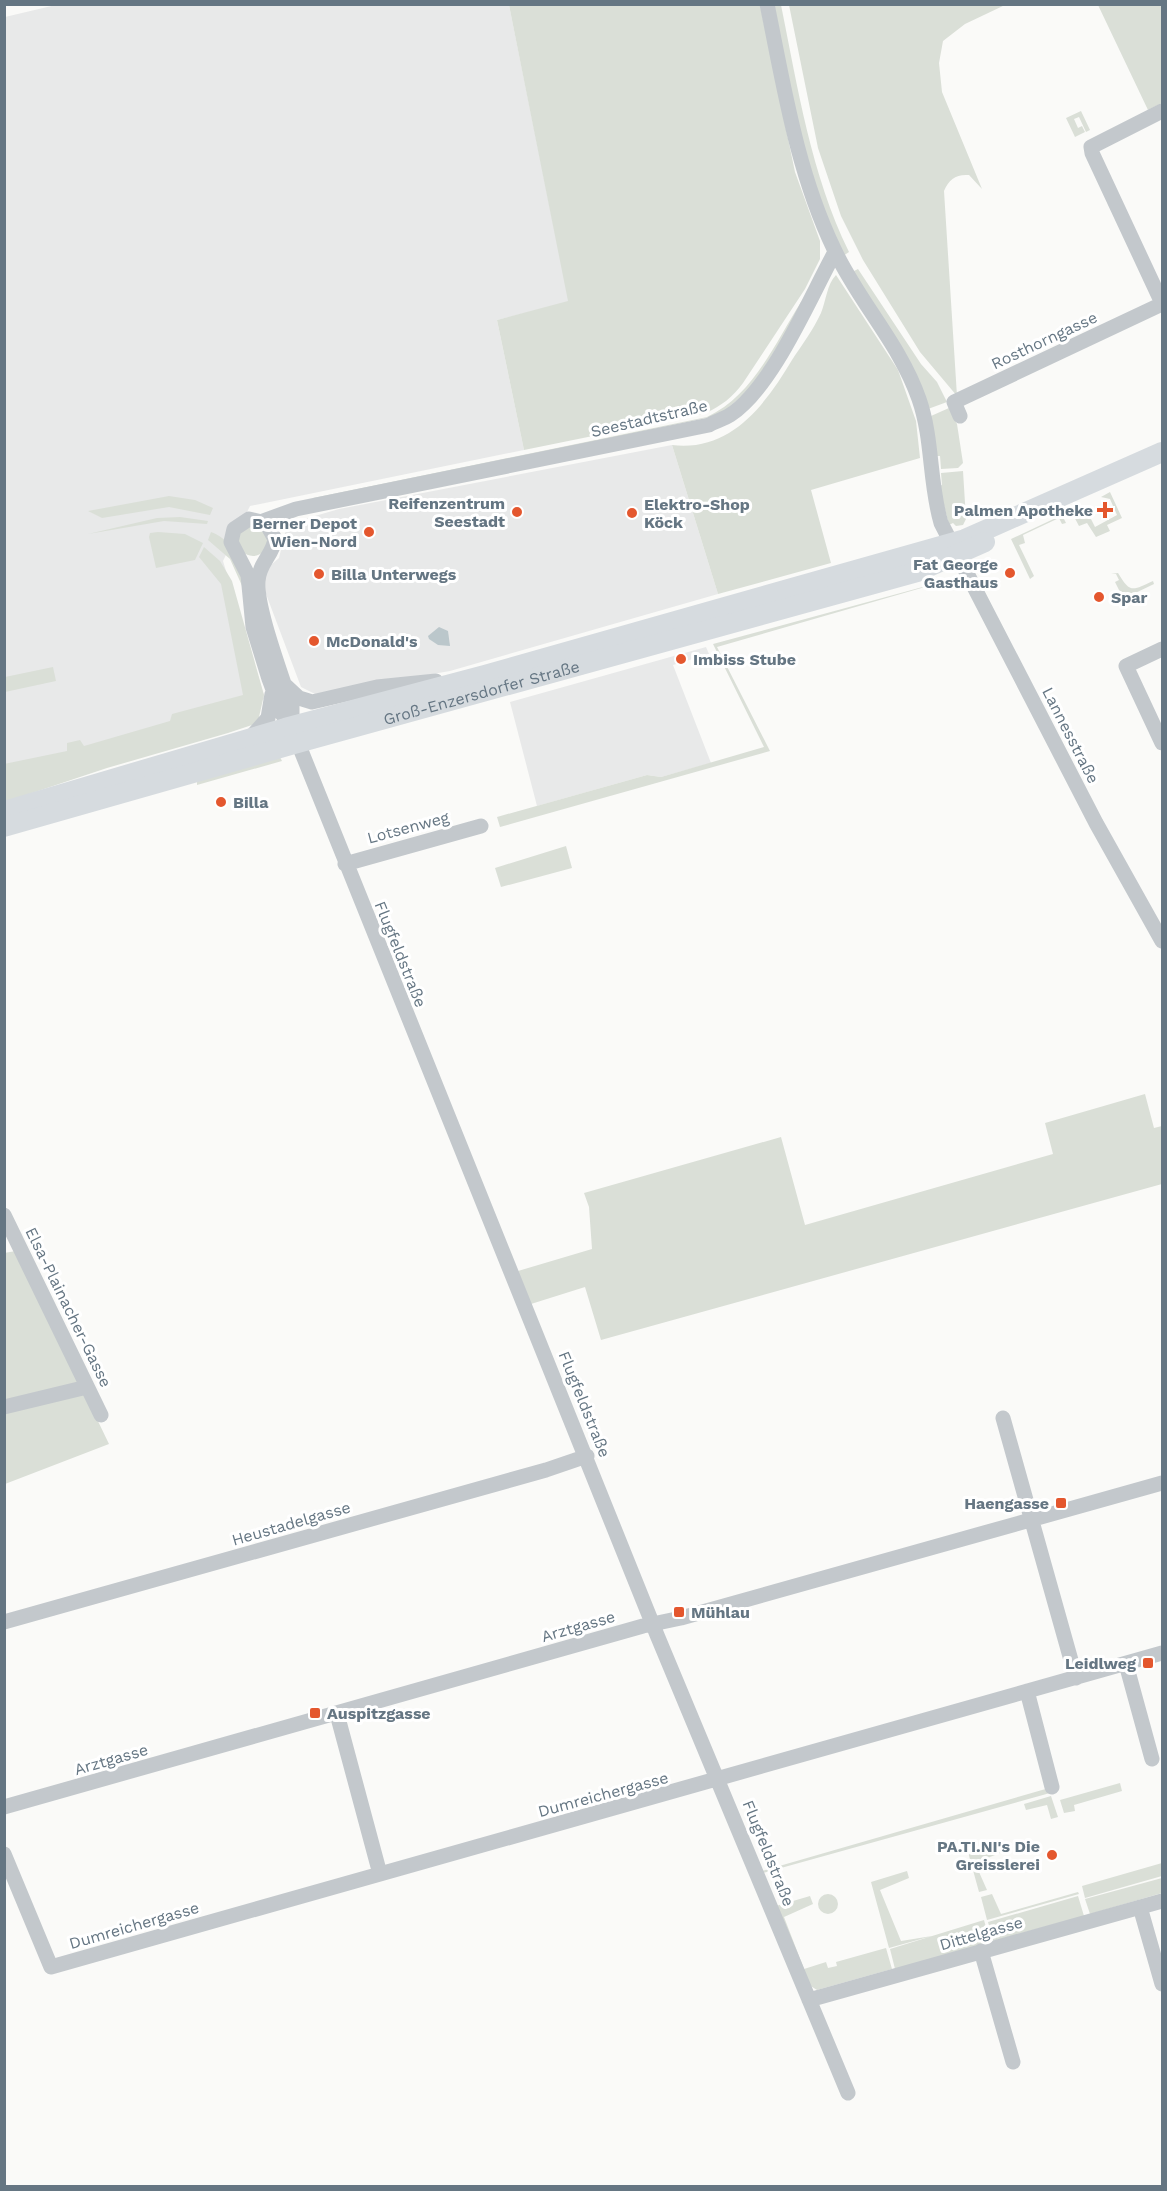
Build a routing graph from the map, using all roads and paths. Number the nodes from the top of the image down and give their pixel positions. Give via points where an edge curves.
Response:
1 (767, 4) edge
2 (1162, 111) edge
3 (835, 252) junction
4 (1162, 304) edge
5 (960, 416) dead end
6 (1162, 452) edge
7 (309, 508) junction
8 (263, 521) junction
9 (274, 535) junction
10 (955, 550) junction
11 (268, 556) junction
12 (239, 557) junction
13 (1162, 649) edge
14 (485, 675) junction
15 (269, 679) junction
16 (285, 686) junction
17 (295, 735) junction
18 (249, 739) junction
19 (1162, 743) edge
20 (4, 811) edge
21 (481, 826) dead end
22 (4, 827) edge
23 (345, 864) junction
24 (1162, 941) edge
25 (4, 1215) edge
26 (87, 1388) junction
27 (4, 1407) edge
28 (101, 1415) dead end
29 (1003, 1418) dead end
30 (586, 1456) junction
31 (1162, 1483) edge
32 (1032, 1520) junction
33 (4, 1622) edge
34 (655, 1625) junction
35 (1162, 1653) edge
36 (1126, 1664) junction
37 (1076, 1678) junction
38 (1027, 1691) junction
39 (337, 1714) junction
40 (1152, 1759) dead end
41 (718, 1778) junction
42 (1052, 1787) dead end
43 (4, 1807) edge
44 (4, 1854) edge
45 (380, 1874) junction
46 (1162, 1901) edge
47 (1140, 1907) junction
48 (981, 1952) junction
49 (1162, 1984) edge
50 (809, 2000) junction
51 (1013, 2061) dead end
52 (848, 2093) dead end

1 - 3 street via 802,167
2 - 4 street via 1091,147
3 - 7 street, Seestadtstraße via 807,310 763,378 730,415 697,427
3 - 10 street, Lannesstraße via 901,359 919,398 929,445 933,498
4 - 5 street, Rosthorngasse via 954,402
6 - 10 main road via 1106,484
7 - 8 street, Seestadtstraße
7 - 9 street, Seestadtstraße via 279,527
8 - 9 street
8 - 12 street, Seestadtstraße via 249,519 234,529 231,542
9 - 11 street
10 - 14 main road, Groß-Enzersdorfer Straße
10 - 17 main road, Groß-Enzersdorfer Straße via 898,578
10 - 24 street, Lannesstraße via 1096,823
11 - 12 street via 257,562
11 - 16 street via 260,565 259,592
12 - 15 street, Seestadtstraße via 248,575 253,627
13 - 19 street via 1126,666
14 - 16 street via 376,687 312,702 299,698
14 - 17 main road, Groß-Enzersdorfer Straße
15 - 17 street, Seestadtstraße
15 - 18 street via 271,712
16 - 17 street
17 - 18 main road, Groß-Enzersdorfer Straße
17 - 22 main road, Groß-Enzersdorfer Straße
17 - 23 street, Flugfeldstraße
18 - 20 main road, Groß-Enzersdorfer Straße
21 - 23 street, Lotsenweg
23 - 30 street, Flugfeldstraße
25 - 26 street, Elsa-Plainacher-Gasse
26 - 27 street
26 - 28 street, Elsa-Plainacher-Gasse
29 - 32 street
30 - 33 street, Heustadelgasse
30 - 34 street, Flugfeldstraße
31 - 32 street, Arztgasse
32 - 34 street, Arztgasse
32 - 37 street
34 - 39 street, Arztgasse
34 - 41 street, Flugfeldstraße
35 - 36 street, Dumreichergasse
36 - 37 street, Dumreichergasse
36 - 40 street
37 - 38 street, Dumreichergasse
38 - 41 street, Dumreichergasse
38 - 42 street
39 - 43 street, Arztgasse
39 - 45 street
41 - 45 street, Dumreichergasse
41 - 50 street, Flugfeldstraße
44 - 45 street, Dumreichergasse via 51,1967
46 - 47 street, Dittelgasse
47 - 48 street, Dittelgasse
47 - 49 street
48 - 50 street, Dittelgasse
48 - 51 street
50 - 52 street, Flugfeldstraße

